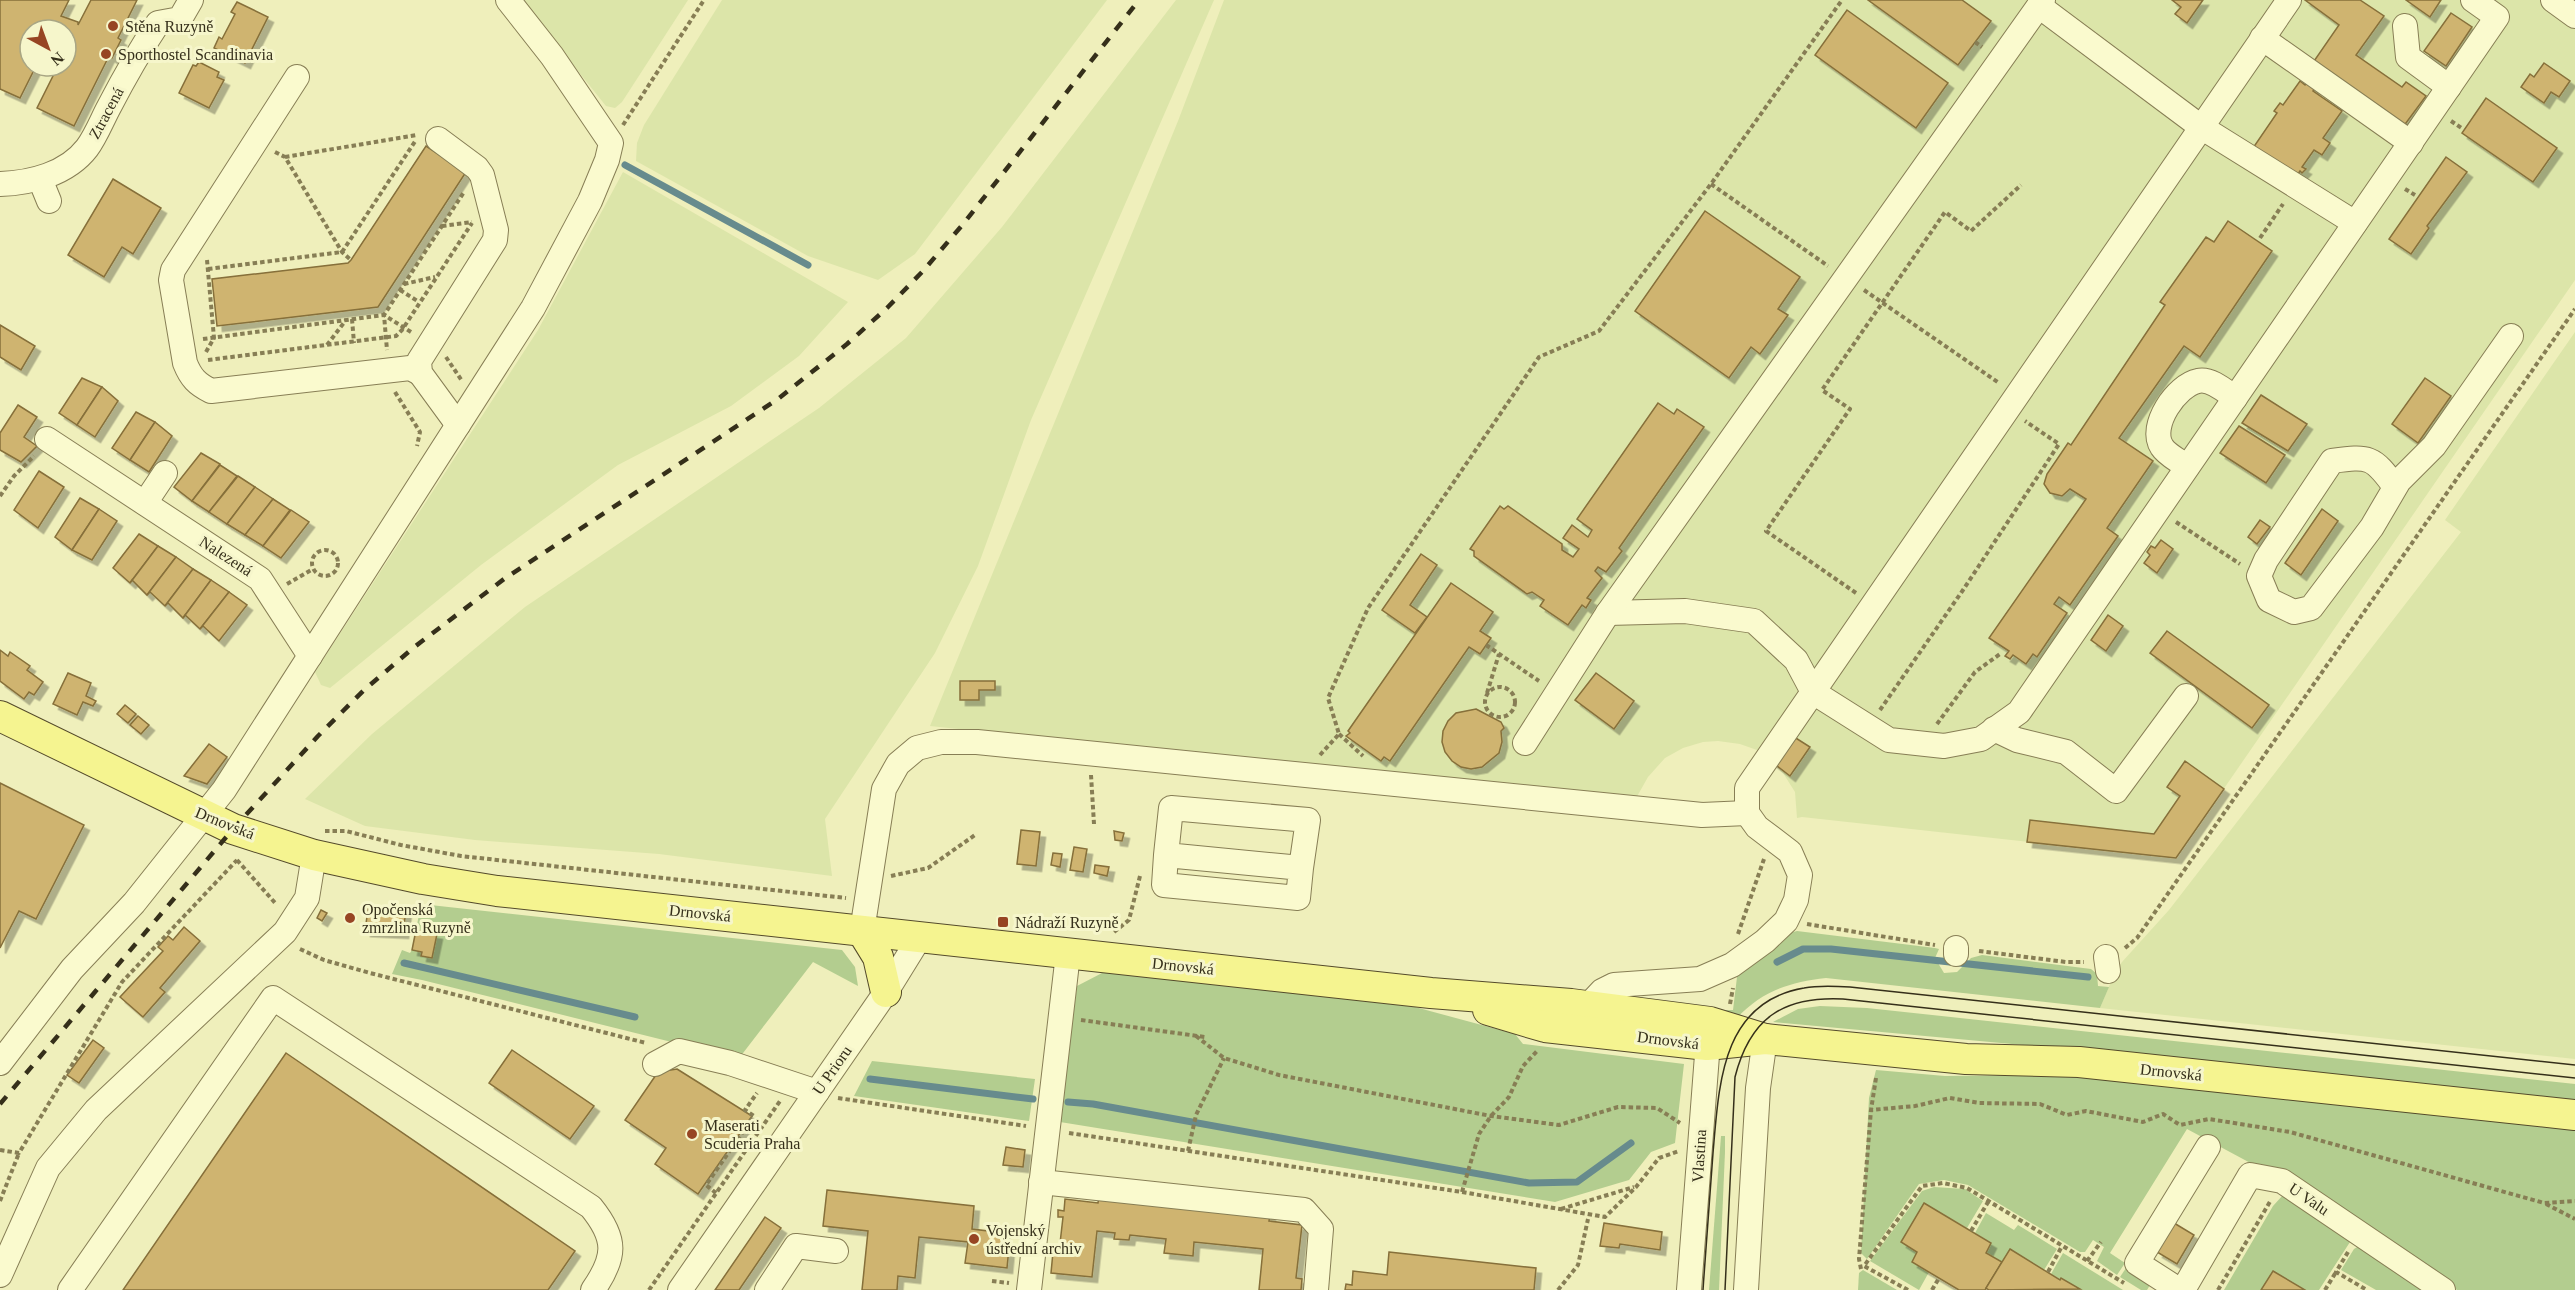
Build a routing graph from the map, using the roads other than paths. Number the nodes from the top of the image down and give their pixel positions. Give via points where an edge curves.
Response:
1 (508, 0) edge
2 (2289, 0) edge
3 (2473, 0) edge
4 (2553, 0) edge
5 (2041, 3) edge
6 (2502, 8) edge
7 (185, 10) edge
8 (2575, 16) edge
9 (2405, 26) dead end
10 (2262, 39) junction
11 (297, 77) dead end
12 (2449, 87) junction
13 (2201, 127) junction
14 (438, 139) dead end
15 (2411, 142) junction
16 (0, 184) edge
17 (2355, 223) junction
18 (2511, 336) dead end
19 (420, 373) junction
20 (2235, 398) junction
21 (458, 425) junction
22 (49, 441) road end
23 (2187, 467) junction
24 (165, 473) dead end
25 (2395, 488) junction
26 (145, 503) junction
27 (1608, 613) junction
28 (310, 656) junction
29 (1812, 692) junction
30 (2186, 696) dead end
31 (0, 717) edge
32 (1994, 729) junction
33 (1525, 743) dead end
34 (1748, 813) junction
35 (202, 815) junction
36 (314, 855) junction
37 (1166, 855) joint
38 (862, 931) junction
39 (920, 937) junction
40 (1068, 954) junction
41 (886, 992) junction
42 (1431, 993) junction
43 (1587, 1007) junction
44 (1716, 1024) junction
45 (1766, 1039) junction
46 (0, 1062) edge
47 (655, 1064) dead end
48 (817, 1092) junction
49 (2575, 1115) edge
50 (2208, 1147) dead end
51 (1041, 1182) junction
52 (836, 1251) dead end
53 (0, 1275) edge
54 (1743, 1283) edge
55 (1021, 1287) edge
56 (70, 1290) edge
57 (593, 1290) edge
58 (680, 1290) edge
59 (767, 1290) edge
60 (1316, 1290) edge
61 (1689, 1290) edge
62 (1703, 1290) edge
63 (2181, 1290) edge
64 (2443, 1290) edge

1 - 21 street via 611,143 590,201 533,308
2 - 10 street
3 - 6 street
4 - 8 street
5 - 13 street
5 - 27 street
6 - 12 street
7 - 16 street, Ztracená via 158,23 136,55 87,148 58,171 44,190
9 - 12 street via 2408,57
10 - 13 street
10 - 15 street
11 - 19 street via 173,270 171,280 190,376 212,391 410,368
12 - 15 street
13 - 17 street
13 - 29 street
14 - 19 street via 482,175 496,230 495,240 419,361
15 - 17 street
17 - 20 street
18 - 25 street via 2434,446
19 - 21 street
20 - 23 street
20 - 23 street via 2214,383 2200,380 2186,386 2163,415 2159,427 2163,448
21 - 28 street
22 - 26 street, Nalezená
23 - 32 street via 2019,712
24 - 26 street
25 - 25 street via 2381,468 2363,456 2332,461 2266,560 2259,576 2269,600 2294,612 2311,608 2372,528
26 - 28 street, Nalezená via 260,579
27 - 29 street via 1685,611 1754,621 1796,660
27 - 33 street
28 - 35 street via 224,790
29 - 32 street via 1889,740 1944,746 1981,739
29 - 34 street via 1747,788
30 - 32 street via 2116,791 2066,752 2017,740
31 - 35 main road, Drnovská
34 - 38 street via 1702,815 977,742 941,742 917,748 898,764 884,789
34 - 43 street via 1757,827 1790,852 1800,875 1796,900 1786,921 1732,965 1700,979 1614,985
35 - 36 main road, Drnovská
35 - 46 street via 135,903 72,969
36 - 38 main road, Drnovská via 497,891
36 - 53 street via 307,898 285,932 96,1110 48,1168
37 - 37 street via 1164,885 1298,898 1308,820 1171,808
38 - 39 main road, Drnovská
38 - 41 main road via 878,957
39 - 40 main road, Drnovská
39 - 41 street, U Prioru
40 - 42 main road, Drnovská
40 - 51 street
41 - 48 street, U Prioru
42 - 43 main road, Drnovská
42 - 44 main road, Drnovská via 1545,1027
43 - 44 main road, Drnovská
44 - 45 main road, Drnovská
44 - 61 street, Vlastina
44 - 62 street via 1718,1100
45 - 49 main road, Drnovská via 1966,1059 2079,1062
45 - 54 street via 1758,1088
47 - 48 street via 678,1051
48 - 58 street, U Prioru
50 - 63 street, U Valu via 2137,1263
51 - 55 street
51 - 60 street via 1304,1210 1321,1229
52 - 59 street via 796,1246
56 - 57 street via 273,998 591,1207 611,1238 605,1274
63 - 64 street, U Valu via 2250,1175 2282,1181

